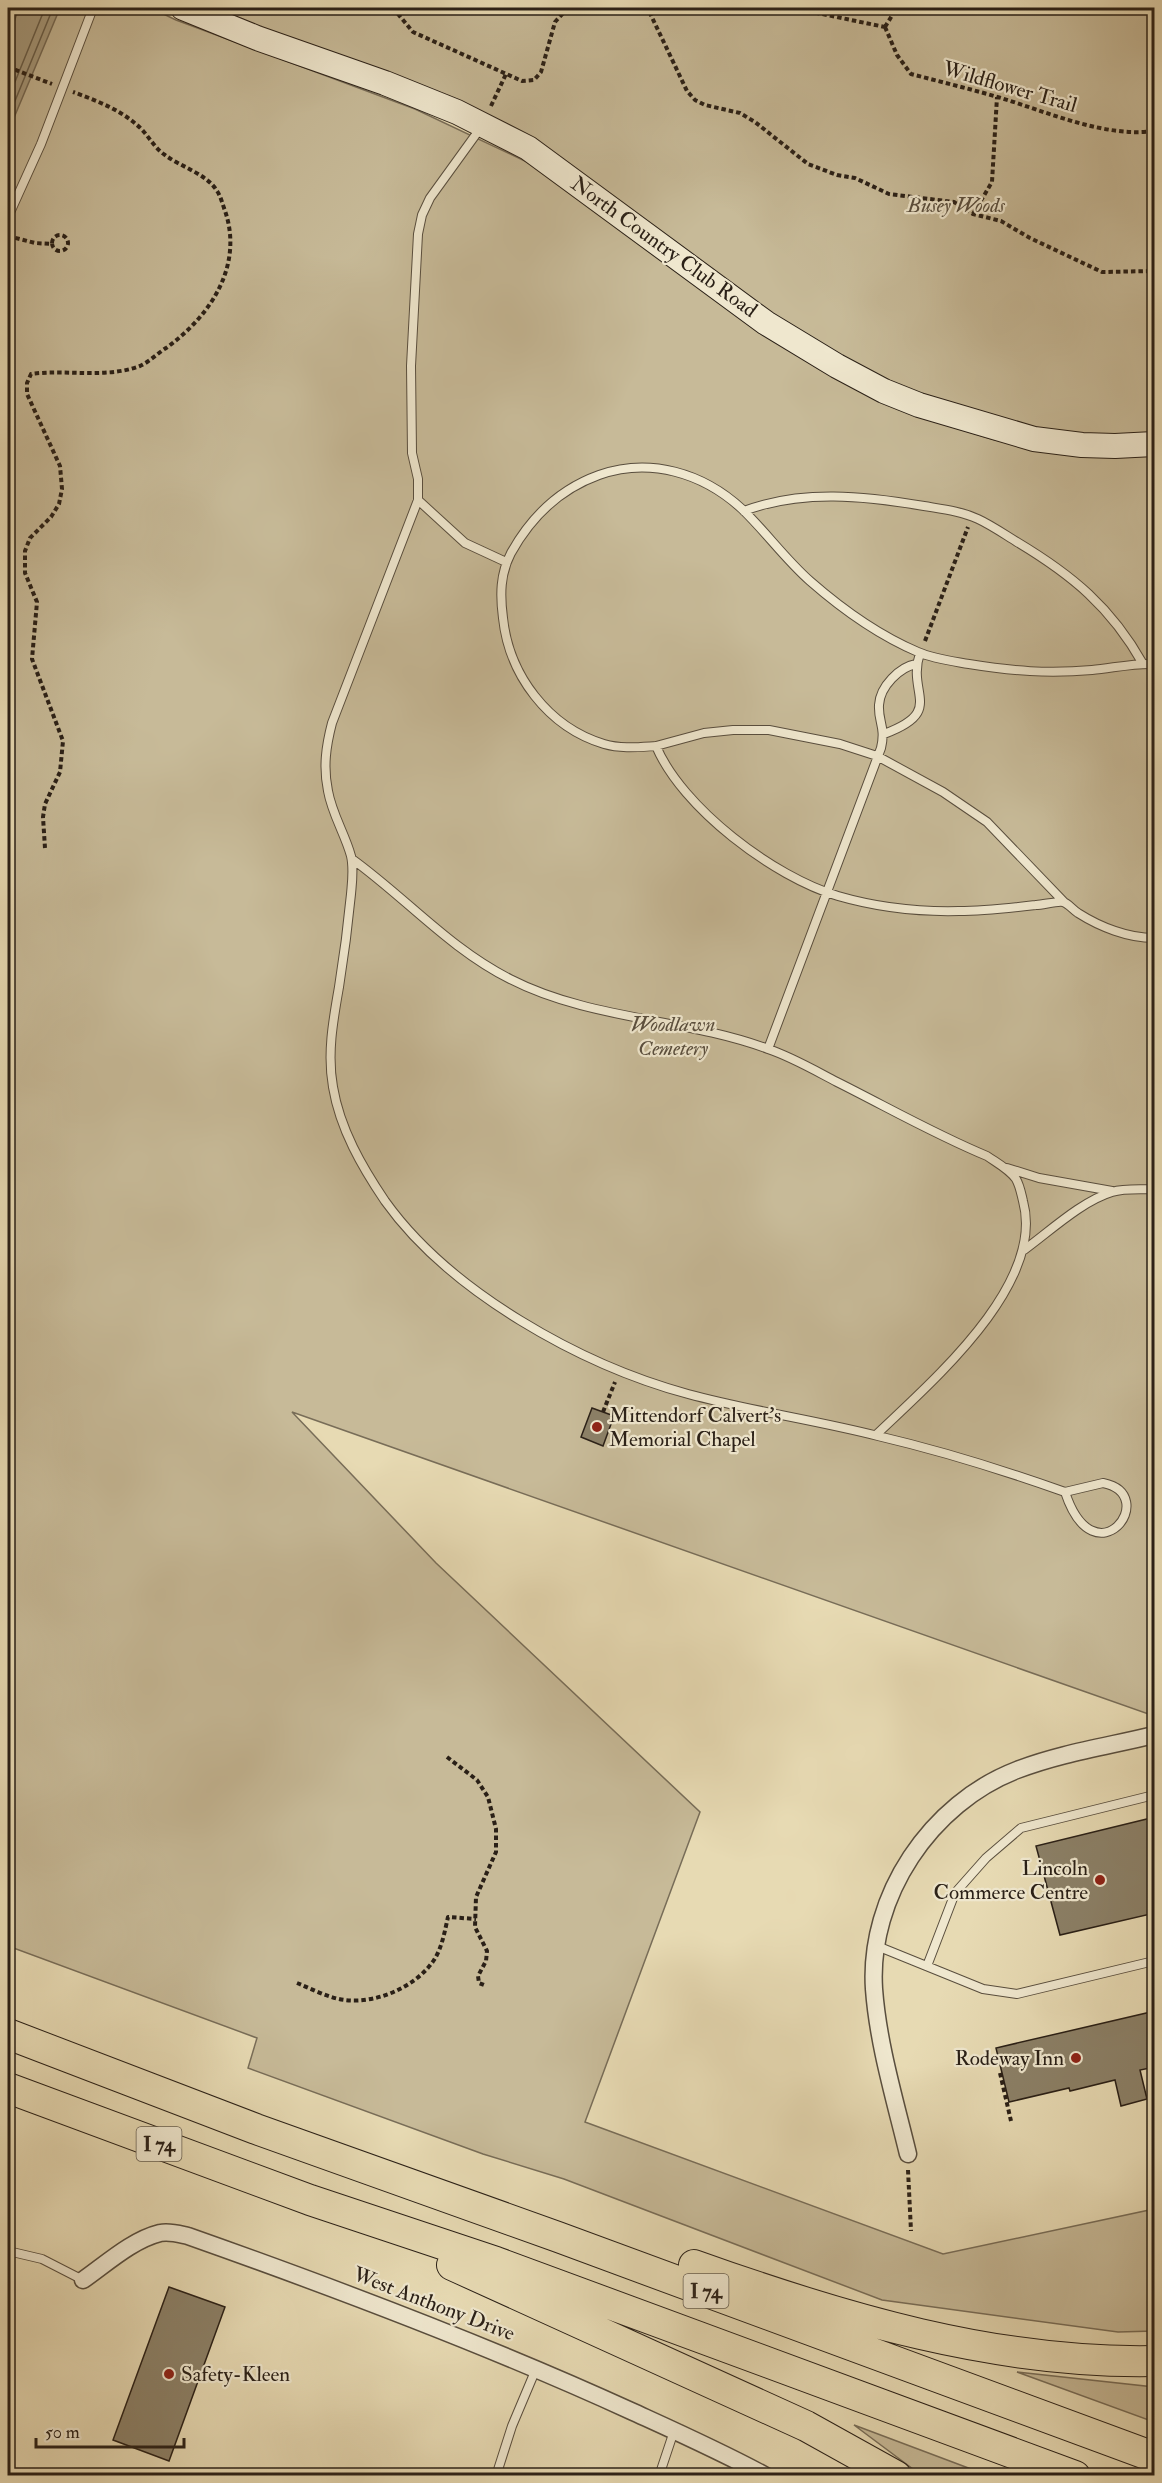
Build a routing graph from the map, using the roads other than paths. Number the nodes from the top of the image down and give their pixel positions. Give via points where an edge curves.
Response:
1 (93, 8) edge
2 (183, 8) edge
3 (482, 126) junction
4 (8, 217) edge
5 (1155, 444) edge
6 (418, 500) junction
7 (744, 511) junction
8 (506, 562) junction
9 (920, 653) junction
10 (916, 664) junction
11 (1143, 664) junction
12 (1155, 664) edge
13 (884, 734) junction
14 (656, 746) junction
15 (878, 756) junction
16 (352, 859) junction
17 (828, 892) junction
18 (1064, 902) junction
19 (1155, 938) edge
20 (768, 1049) junction
21 (1004, 1167) junction
22 (1155, 1189) edge
23 (1114, 1191) junction
24 (1024, 1250) junction
25 (876, 1435) junction
26 (1065, 1492) junction
27 (1155, 1736) edge
28 (1155, 1795) edge
29 (877, 1946) junction
30 (1155, 1961) edge
31 (927, 1966) junction
32 (8, 2034) edge
33 (8, 2088) edge
34 (256, 2129) junction
35 (908, 2154) road end
36 (310, 2200) junction
37 (8, 2252) edge
38 (83, 2280) joint
39 (1155, 2361) edge
40 (536, 2369) junction
41 (674, 2430) junction
42 (1155, 2457) edge
43 (496, 2475) edge
44 (658, 2475) edge
45 (766, 2475) edge
46 (896, 2475) edge
47 (1075, 2475) edge

1 - 4 lane via 41,144
2 - 3 street, North Country Club Road via 385,83
3 - 5 street, North Country Club Road via 528,148 766,323 884,391 1034,438 1082,445
3 - 6 lane via 430,198 418,234 411,366 412,453
6 - 8 lane via 465,543
6 - 16 lane via 326,746 328,795
7 - 8 lane via 728,497 681,472 634,467 585,480 564,492 544,508
7 - 9 lane via 809,581 886,637
7 - 11 lane via 758,505 830,495 907,503 979,519 1053,564 1087,591 1112,617
8 - 14 lane via 500,597 504,630 512,660 535,697 561,722 587,738 629,748
9 - 10 lane
9 - 11 lane via 1015,672
10 - 13 lane via 906,666 880,696 878,706
10 - 13 lane via 921,694 918,713 904,726
11 - 12 lane
13 - 15 lane
14 - 15 lane via 704,734 769,730
14 - 17 lane via 675,781 732,836 767,861
15 - 17 lane
15 - 18 lane via 987,822
16 - 20 lane via 479,962 540,993
16 - 25 lane via 348,928 331,1034 330,1061 337,1105 371,1181 416,1239 491,1301 539,1330 620,1369 715,1401
17 - 18 lane via 936,912
17 - 20 lane
18 - 19 lane via 1100,925
20 - 21 lane
21 - 23 lane via 1039,1178
21 - 24 lane via 1019,1184 1026,1209
22 - 23 lane
23 - 24 lane via 1086,1204
24 - 25 lane via 997,1302 955,1360
25 - 26 lane via 994,1467
26 - 26 lane via 1070,1508 1090,1529 1112,1533 1127,1513 1127,1500 1115,1485 1089,1484
27 - 29 street via 1018,1770 970,1796 945,1816 903,1868 890,1896
28 - 31 lane via 1021,1828 986,1858 955,1893
29 - 31 lane
29 - 35 street via 877,2017
30 - 31 lane via 1017,1994 983,1989
32 - 34 highway, I 74
33 - 36 highway, I 74
34 - 39 highway via 440,2175 715,2273 919,2334 1071,2358
34 - 42 highway, I 74
36 - 46 highway via 806,2426
36 - 47 highway, I 74 via 496,2262
37 - 38 lane via 42,2259
38 - 40 street, West Anthony Drive via 143,2240 161,2233 188,2235
40 - 41 street, West Anthony Drive
40 - 43 lane
41 - 44 lane
41 - 45 street, West Anthony Drive

